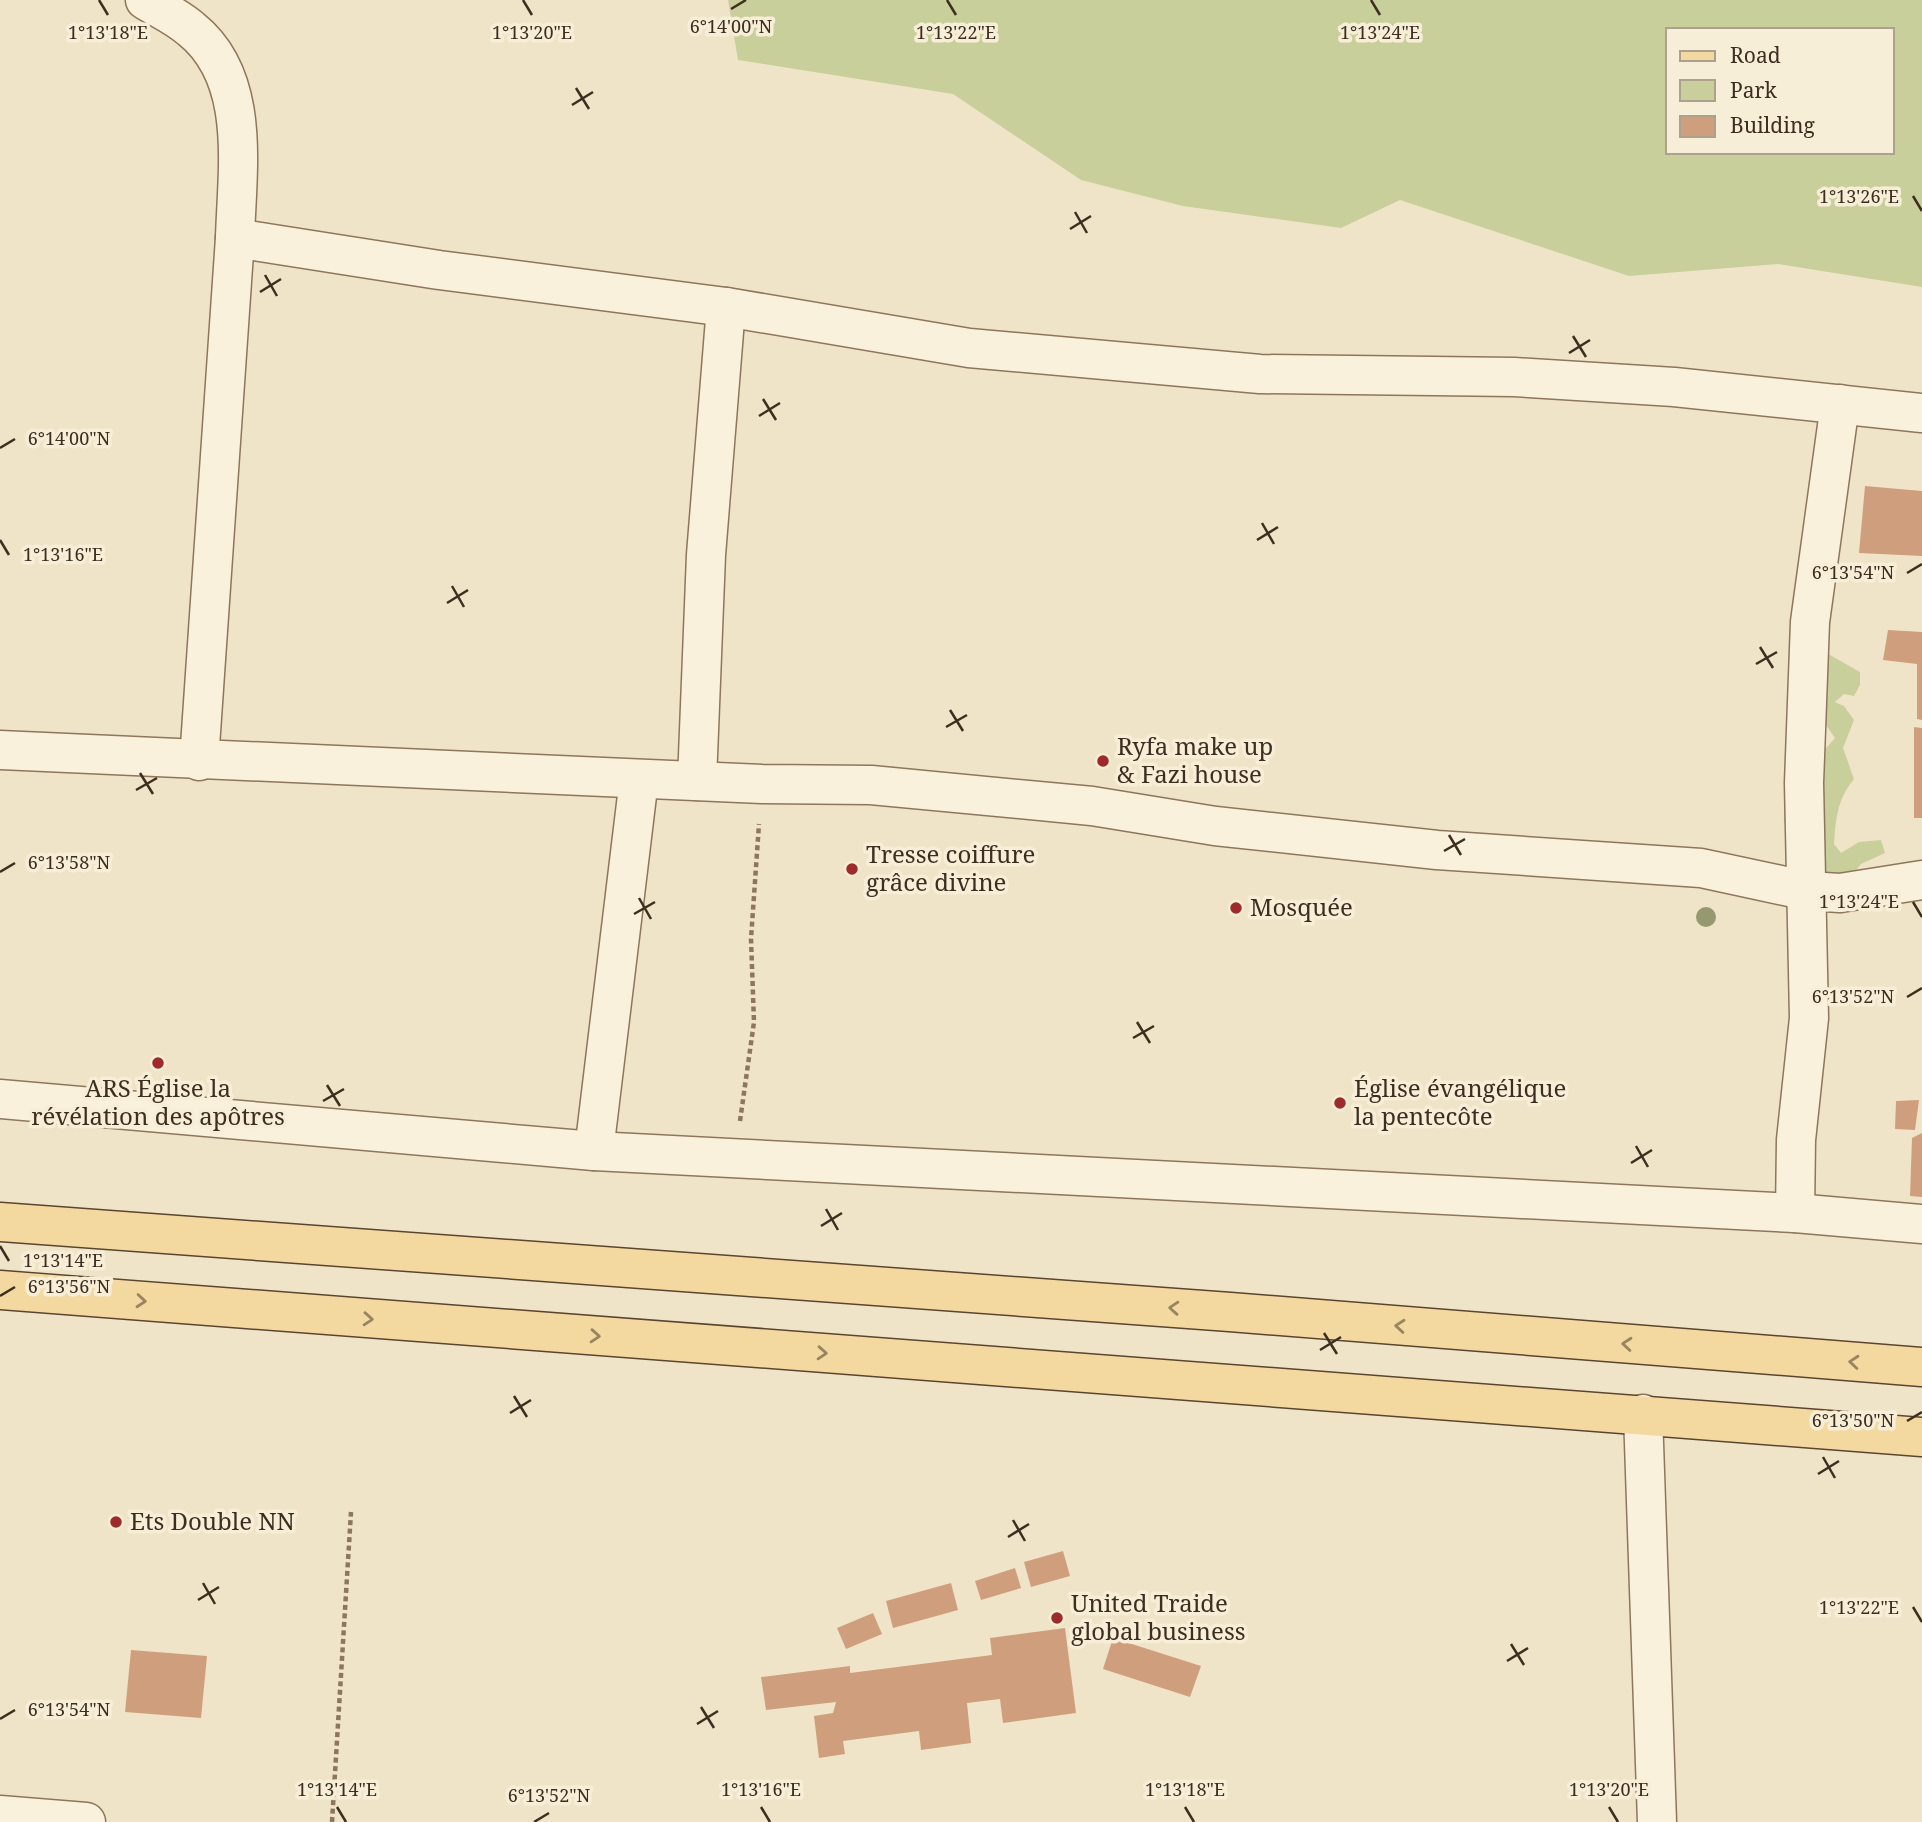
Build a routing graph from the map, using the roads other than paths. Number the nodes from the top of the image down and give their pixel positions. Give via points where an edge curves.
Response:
1 (145, 0) edge
2 (236, 238) junction
3 (726, 307) junction
4 (1840, 404) junction
5 (1922, 413) edge
6 (0, 750) edge
7 (199, 761) junction
8 (639, 779) junction
9 (698, 780) junction
10 (1922, 880) edge
11 (1808, 891) junction
12 (0, 1099) edge
13 (594, 1151) junction
14 (1795, 1213) junction
15 (0, 1222) edge
16 (1922, 1224) edge
17 (0, 1290) edge
18 (1922, 1367) edge
19 (1643, 1414) junction
20 (1922, 1437) edge
21 (0, 1815) edge
22 (86, 1822) edge
23 (1657, 1822) edge

1 - 2 street via 192,29 225,69 238,126
2 - 3 street
2 - 7 street
3 - 4 street via 970,348 1247,373 1514,377
3 - 9 street via 706,555
4 - 5 street
4 - 11 street via 1810,622 1804,783
6 - 7 street
7 - 8 street
8 - 9 street
8 - 13 street
9 - 11 street via 871,785 1065,803 1215,826 1437,850 1701,868
10 - 11 street via 1840,893
11 - 14 street via 1810,1018 1796,1140
12 - 13 street
13 - 14 street
14 - 16 street
18 -> 15 main road
17 -> 19 main road
19 - 20 main road
19 - 23 street
21 - 22 street

